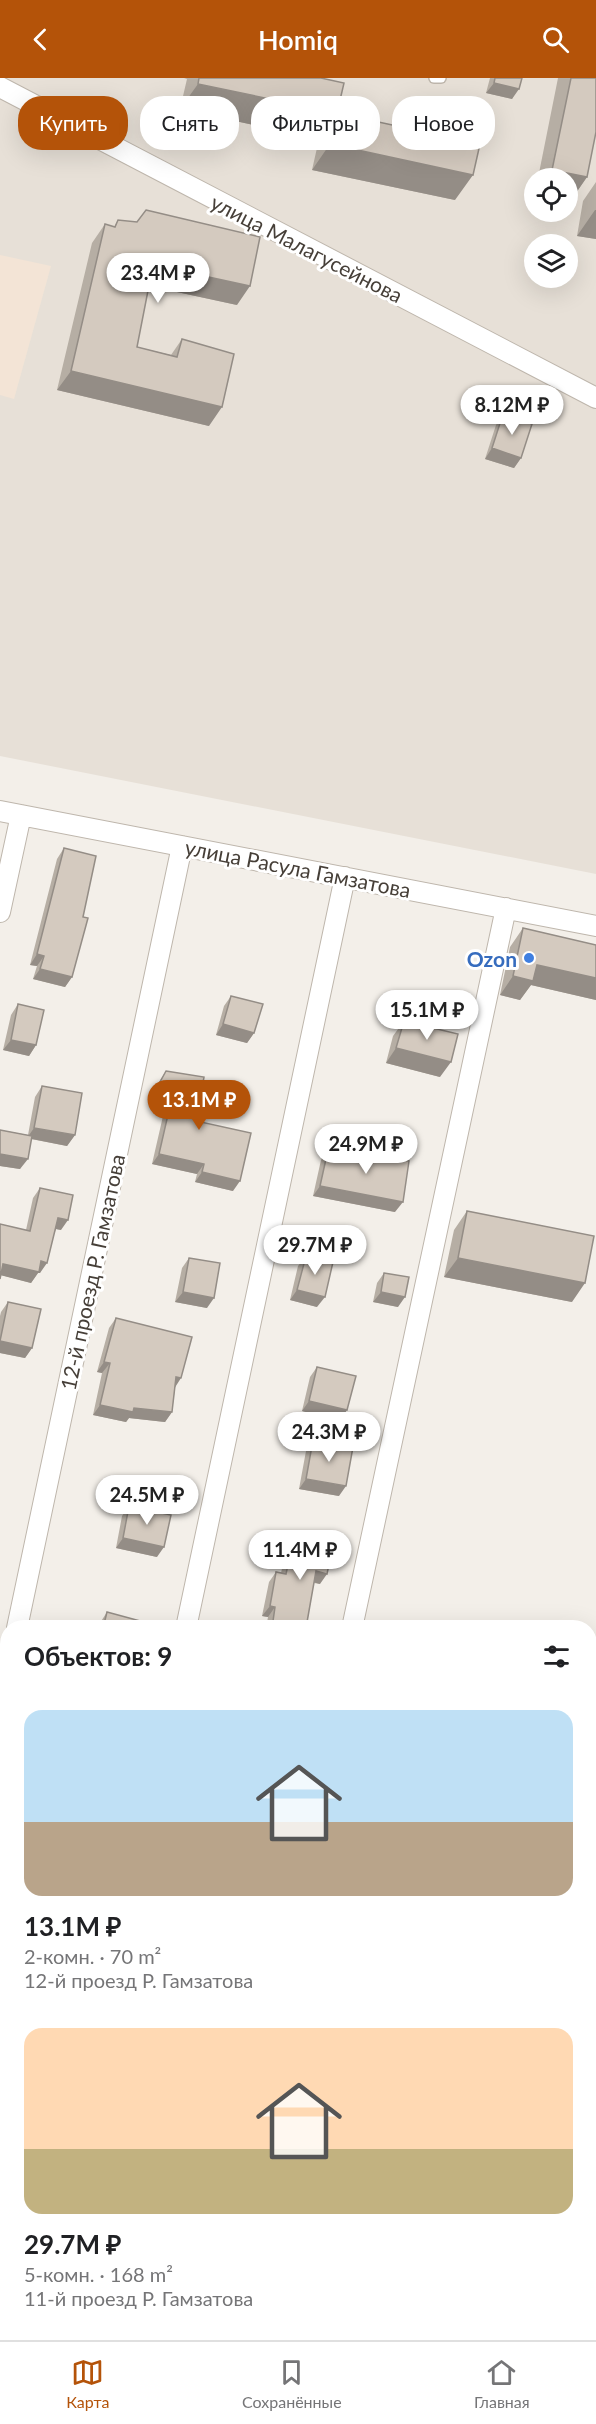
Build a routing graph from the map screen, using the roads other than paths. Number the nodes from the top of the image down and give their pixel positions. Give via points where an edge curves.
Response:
1 (434, 78) edge
2 (441, 78) edge
3 (6, 92) edge
4 (596, 398) edge
5 (0, 811) edge
6 (21, 815) junction
7 (182, 846) junction
8 (345, 878) junction
9 (506, 908) junction
10 (0, 912) edge
11 (596, 926) edge
12 (19, 1620) edge
13 (188, 1620) edge
14 (354, 1620) edge

1 - 2 lane
3 - 4 street, улица Малагусейнова
5 - 6 street, улица Расула Гамзатова
6 - 7 street, улица Расула Гамзатова
6 - 10 street
7 - 8 street, улица Расула Гамзатова
7 - 12 street, 12-й проезд Р. Гамзатова
8 - 9 street, улица Расула Гамзатова
8 - 13 street
9 - 11 street, улица Расула Гамзатова
9 - 14 street

